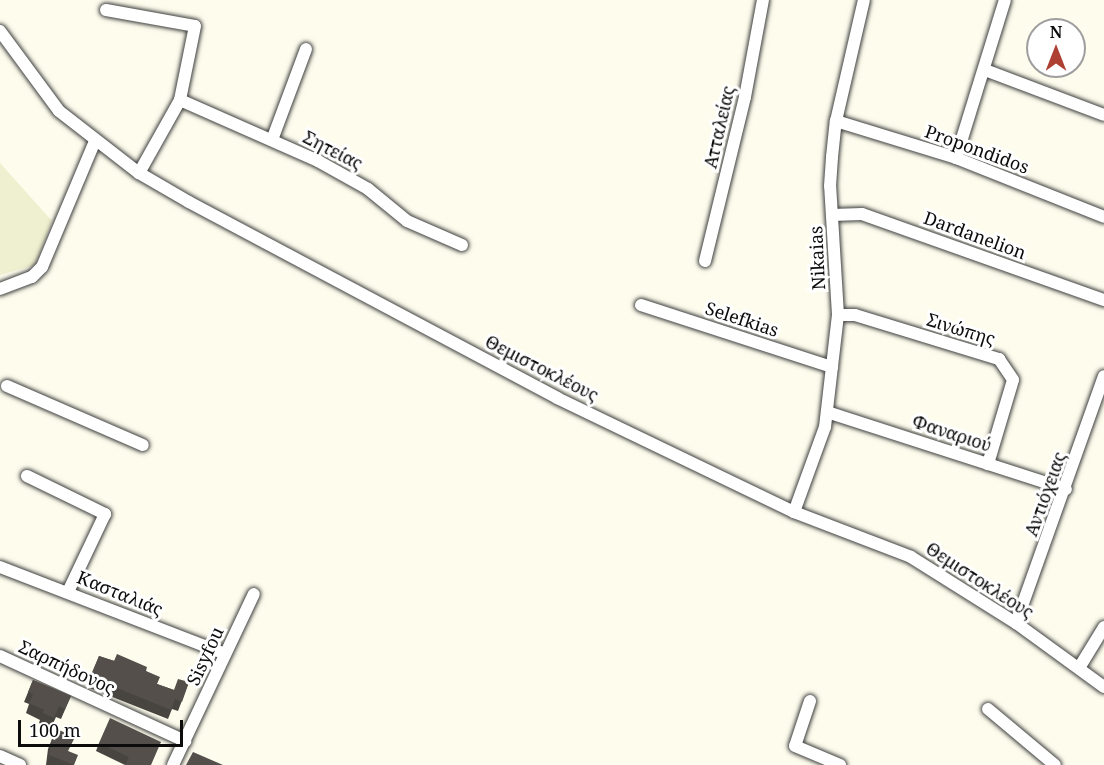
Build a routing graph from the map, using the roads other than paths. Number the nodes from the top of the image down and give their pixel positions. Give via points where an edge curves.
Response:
1 (763, 0) edge
2 (864, 0) edge
3 (1005, 0) edge
4 (106, 10) dead end
5 (0, 32) edge
6 (306, 49) dead end
7 (986, 70) junction
8 (180, 100) junction
9 (1104, 115) edge
10 (836, 121) junction
11 (272, 140) junction
12 (95, 141) junction
13 (956, 158) junction
14 (139, 173) junction
15 (832, 215) junction
16 (1104, 217) edge
17 (462, 245) dead end
18 (705, 261) dead end
19 (0, 289) edge
20 (1104, 300) edge
21 (641, 305) dead end
22 (838, 315) junction
23 (832, 367) junction
24 (1104, 376) edge
25 (7, 386) dead end
26 (827, 412) junction
27 (143, 445) dead end
28 (988, 464) junction
29 (27, 476) dead end
30 (1066, 489) junction
31 (794, 512) junction
32 (0, 567) edge
33 (68, 591) junction
34 (254, 594) dead end
35 (1016, 623) junction
36 (1104, 627) edge
37 (225, 654) junction
38 (0, 656) edge
39 (1079, 668) junction
40 (1104, 687) edge
41 (810, 700) dead end
42 (988, 709) dead end
43 (185, 741) junction
44 (4, 760) edge
45 (20, 765) edge
46 (173, 765) edge
47 (840, 765) edge
48 (1055, 765) edge

1 - 18 street, Ατταλείας via 745,97
2 - 10 street, Nikaias
3 - 7 street
4 - 8 street via 195,26
5 - 12 street, Θεμιστοκλέους via 59,111
6 - 11 street
7 - 9 street
7 - 13 street
8 - 11 street, Σητείας
8 - 14 street
10 - 13 street, Propondidos
10 - 15 street, Nikaias via 830,186
11 - 17 street, Σητείας via 368,189 407,221
12 - 14 street, Θεμιστοκλέους
12 - 19 street via 42,267 32,277
13 - 16 street, Propondidos
14 - 31 street, Θεμιστοκλέους via 557,398
15 - 20 street, Dardanelion via 862,214
15 - 22 street, Nikaias
21 - 23 street, Selefkias
22 - 23 street, Nikaias
22 - 28 street, Σινώπης via 855,315 999,359 1013,380
23 - 26 street, Nikaias
24 - 30 street, Αντιόχειας
25 - 27 street
26 - 28 street, Φαναριού
26 - 31 street, Nikaias
28 - 30 street, Φαναριού
29 - 33 street via 105,514
30 - 35 street, Αντιόχειας
31 - 35 street, Θεμιστοκλέους via 911,557
32 - 33 street, Κασταλιάς
33 - 37 street, Κασταλιάς
34 - 37 street, Sisyfou
35 - 39 street, Θεμιστοκλέους
36 - 39 street
37 - 43 street, Sisyfou
38 - 43 street, Σαρπήδονος
39 - 40 street, Θεμιστοκλέους
41 - 47 street via 795,746
42 - 48 street
43 - 46 street, Sisyfou
44 - 45 street

